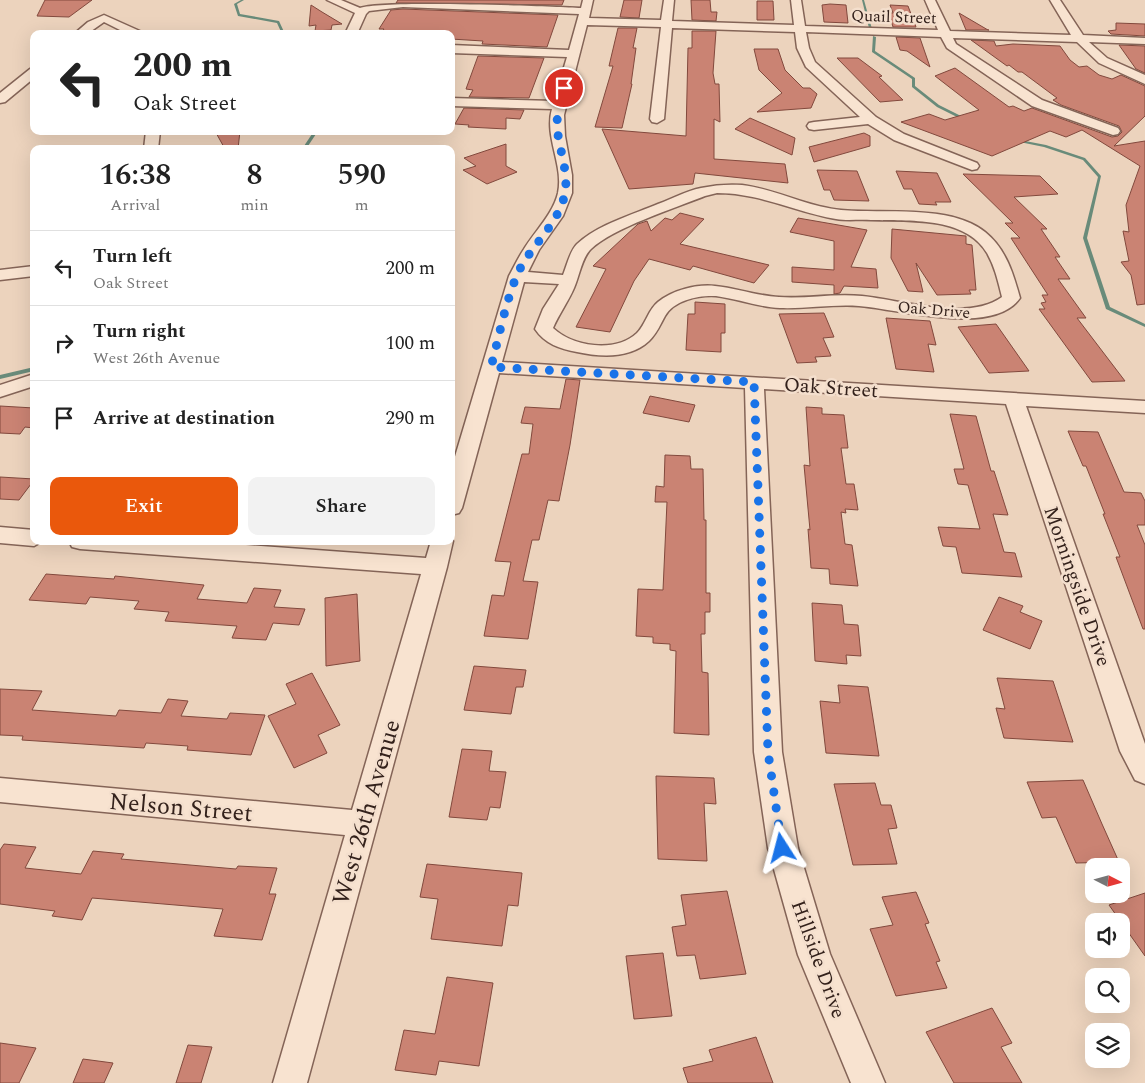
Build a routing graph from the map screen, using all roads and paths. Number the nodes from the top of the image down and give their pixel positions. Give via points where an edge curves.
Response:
1 (332, 0) edge
2 (669, 0) edge
3 (796, 0) edge
4 (930, 0) edge
5 (1056, 0) edge
6 (585, 11) edge
7 (361, 12) junction
8 (666, 24) junction
9 (800, 28) junction
10 (85, 30) edge
11 (132, 30) edge
12 (353, 30) edge
13 (944, 34) junction
14 (1080, 39) junction
15 (1145, 42) edge
16 (455, 49) edge
17 (573, 54) junction
18 (30, 75) edge
19 (1145, 80) edge
20 (0, 99) edge
21 (455, 102) edge
22 (560, 105) junction
23 (657, 119) dead end
24 (871, 120) junction
25 (814, 126) dead end
26 (1113, 130) dead end
27 (972, 166) dead end
28 (30, 271) edge
29 (519, 271) junction
30 (0, 275) edge
31 (570, 275) junction
32 (491, 367) junction
33 (30, 381) edge
34 (754, 382) junction
35 (0, 391) edge
36 (1014, 399) junction
37 (1143, 407) edge
38 (455, 494) edge
39 (0, 535) edge
40 (30, 538) edge
41 (190, 545) edge
42 (438, 554) edge
43 (1145, 772) edge
44 (0, 790) edge
45 (362, 824) junction
46 (290, 1083) edge
47 (868, 1083) edge

1 - 7 street
2 - 8 street
3 - 9 street
4 - 13 street
5 - 14 street
6 - 7 street, Quail Street via 403,4 366,8
6 - 8 street, Quail Street
6 - 17 street
7 - 12 street
8 - 9 street, Quail Street
8 - 23 street
9 - 13 street, Quail Street
9 - 24 street via 810,64
10 - 11 street via 104,13
13 - 14 street, Quail Street
13 - 26 street via 951,46 1037,103
14 - 15 street, Quail Street
14 - 19 street via 1113,66
16 - 17 street
17 - 22 street
18 - 20 street
21 - 22 street
22 - 29 street via 557,125 565,193 556,216
24 - 25 street
24 - 27 street via 929,154
28 - 30 street
29 - 31 street
29 - 32 street
31 - 31 street, Oak Drive via 544,329 566,345 598,352 611,352 634,344 647,333 660,311 669,303 693,292 715,291 770,302 858,301 975,313 996,308 1011,298 1009,281 998,256 986,239 962,225 936,218 837,214 753,191 717,189 700,192 601,234 582,248
32 - 34 street, Oak Street
32 - 38 street
33 - 35 street
34 - 36 street, Oak Street
34 - 47 street, Hillside Drive via 768,752 782,848 814,955
36 - 37 street, Oak Street
36 - 43 street, Morningside Drive via 1134,751
39 - 40 street
41 - 42 street
42 - 45 street, West 26th Avenue
44 - 45 street, Nelson Street
45 - 46 street, West 26th Avenue

